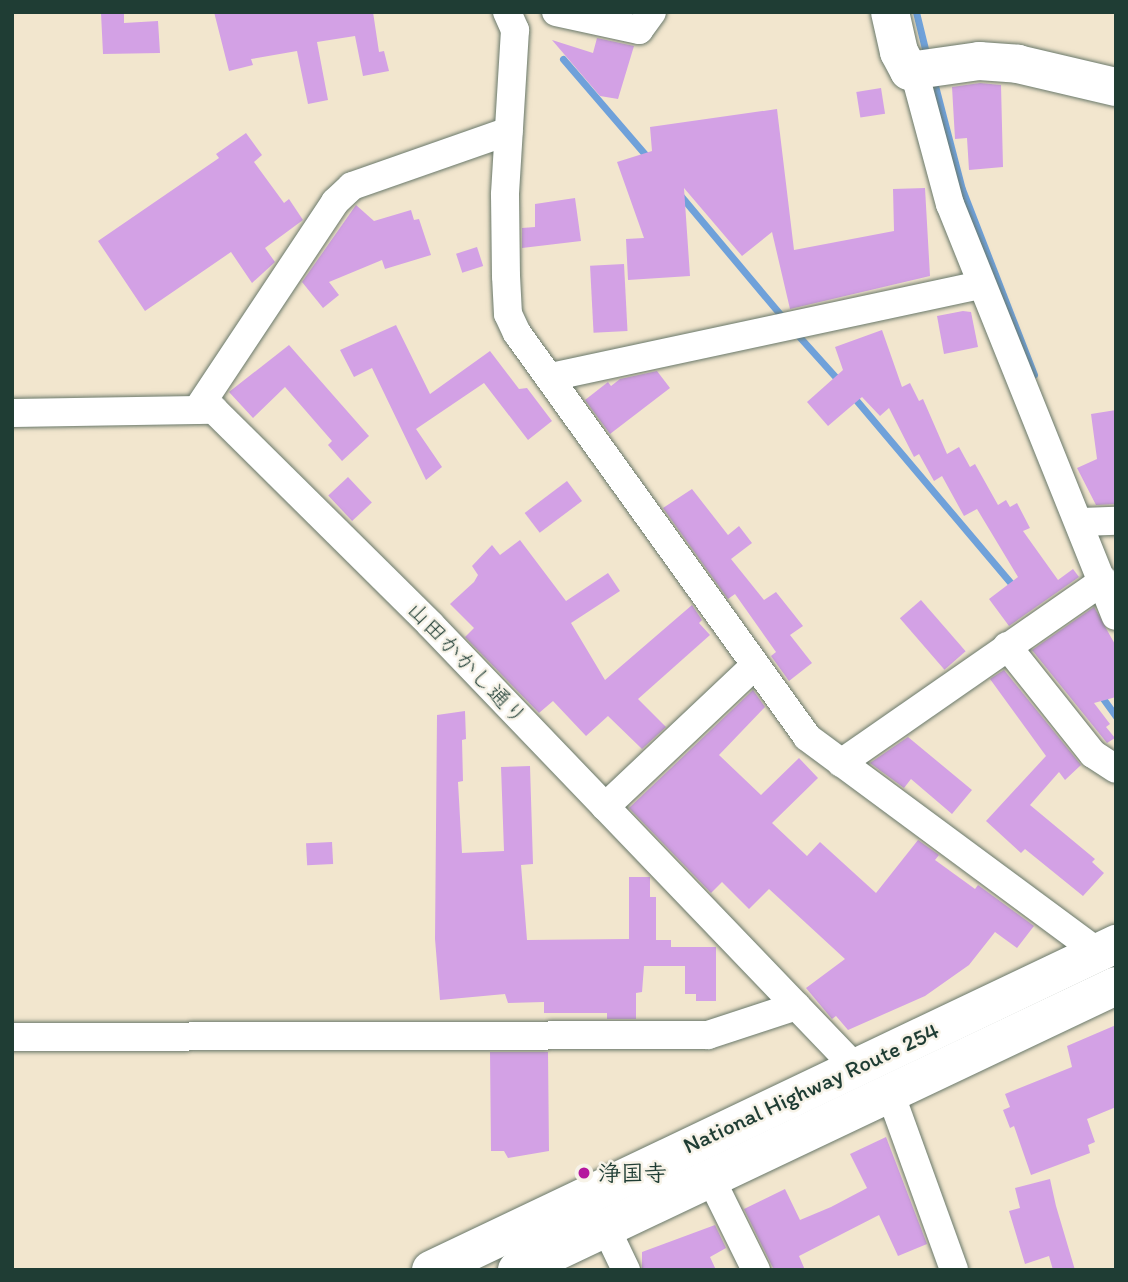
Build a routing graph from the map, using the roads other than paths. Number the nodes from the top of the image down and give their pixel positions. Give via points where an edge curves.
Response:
1 (507, 12) edge
2 (556, 12) edge
3 (652, 12) edge
4 (890, 12) edge
5 (914, 71) junction
6 (1116, 87) edge
7 (509, 131) junction
8 (981, 285) junction
9 (551, 377) junction
10 (197, 410) junction
11 (12, 413) edge
12 (1116, 521) edge
13 (1081, 522) junction
14 (1104, 580) junction
15 (1116, 616) edge
16 (1007, 646) junction
17 (753, 667) junction
18 (841, 763) junction
19 (1116, 769) edge
20 (605, 807) junction
21 (1110, 961) edge
22 (796, 1006) junction
23 (12, 1037) edge
24 (855, 1067) junction
25 (888, 1090) junction
26 (710, 1177) junction
27 (605, 1226) junction
28 (431, 1270) edge
29 (517, 1270) edge
30 (626, 1270) edge
31 (756, 1270) edge
32 (954, 1270) edge

1 - 7 street via 514,30
2 - 3 street via 639,30
4 - 5 main road via 902,62
5 - 6 main road via 979,61 1005,63
5 - 8 street via 950,204
7 - 9 street via 505,195 508,314
7 - 10 street via 343,194
8 - 9 street
8 - 13 street
9 - 17 street
10 - 11 street, 山田かかし通り
10 - 20 street, 山田かかし通り via 214,410 430,624
12 - 13 street
13 - 14 street
14 - 15 street
14 - 16 street
16 - 18 street
16 - 19 street via 1093,754
17 - 18 street via 807,737
17 - 20 street
18 - 21 street
20 - 22 street, 山田かかし通り
21 - 24 main road, National Highway Route 254
21 - 25 main road, National Highway Route 254
22 - 23 street via 708,1035
22 - 24 street, 山田かかし通り
24 - 28 main road, National Highway Route 254
25 - 26 main road, National Highway Route 254
25 - 32 street
26 - 27 main road, National Highway Route 254
26 - 31 street
27 - 29 main road, National Highway Route 254
27 - 30 street

